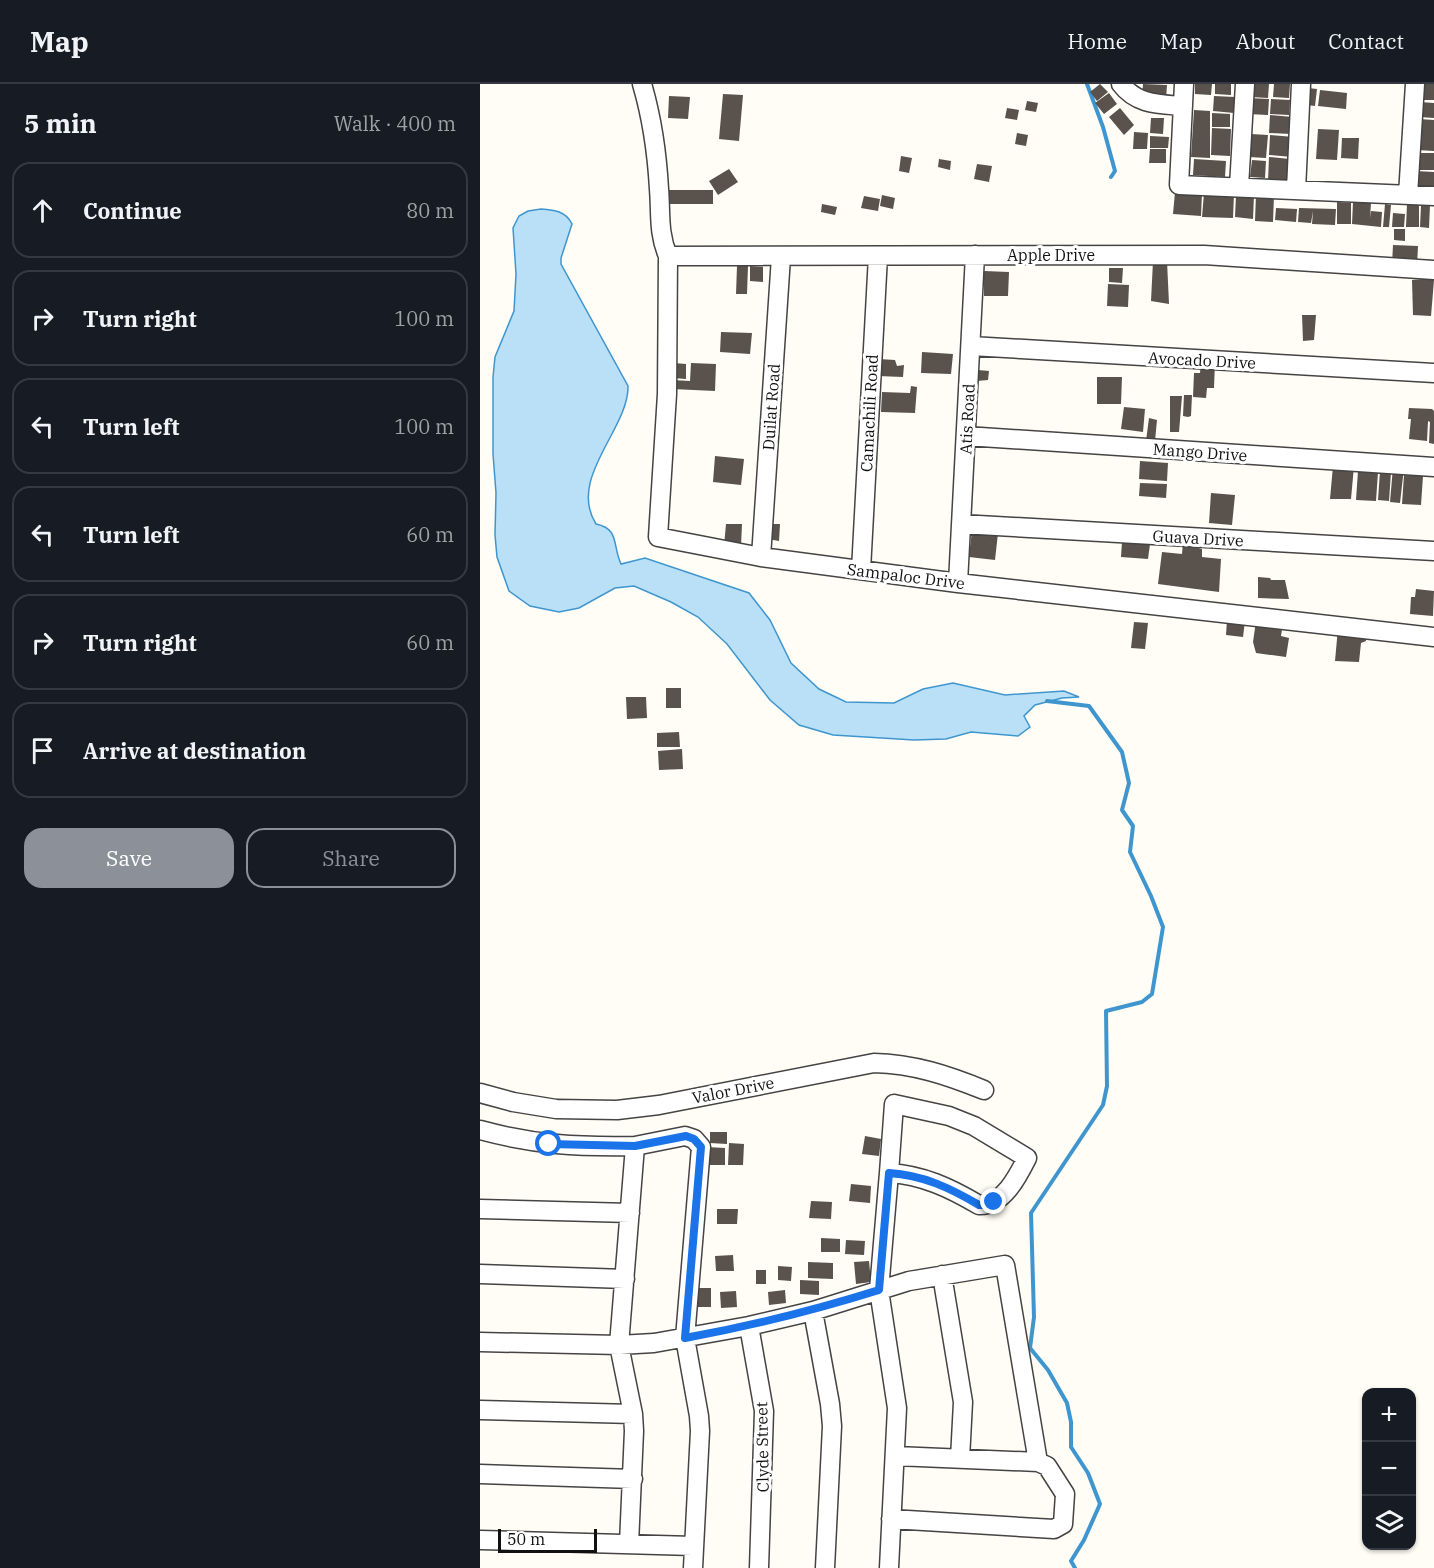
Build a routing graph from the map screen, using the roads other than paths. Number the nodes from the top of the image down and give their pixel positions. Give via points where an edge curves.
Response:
1 (642, 84) edge
2 (1121, 84) edge
3 (1184, 84) edge
4 (1245, 84) edge
5 (1301, 84) edge
6 (1415, 84) edge
7 (1183, 106) junction
8 (1239, 187) junction
9 (1296, 190) junction
10 (1408, 195) junction
11 (1434, 196) edge
12 (975, 255) junction
13 (668, 256) junction
14 (878, 256) junction
15 (781, 257) junction
16 (1434, 270) edge
17 (971, 346) junction
18 (1434, 374) edge
19 (966, 436) junction
20 (1434, 467) edge
21 (961, 524) junction
22 (1434, 551) edge
23 (761, 557) junction
24 (861, 570) junction
25 (958, 582) junction
26 (1434, 637) edge
27 (984, 1090) dead end
28 (480, 1093) edge
29 (480, 1130) edge
30 (635, 1146) junction
31 (889, 1173) junction
32 (480, 1209) edge
33 (630, 1213) junction
34 (480, 1274) edge
35 (942, 1275) junction
36 (625, 1279) junction
37 (879, 1290) junction
38 (813, 1311) junction
39 (749, 1326) junction
40 (685, 1338) junction
41 (480, 1342) edge
42 (619, 1345) junction
43 (480, 1410) edge
44 (633, 1414) junction
45 (896, 1456) junction
46 (960, 1459) junction
47 (1038, 1462) junction
48 (480, 1474) edge
49 (633, 1479) junction
50 (891, 1519) junction
51 (480, 1540) edge
52 (629, 1544) junction
53 (693, 1546) junction
54 (693, 1568) edge
55 (759, 1568) edge
56 (825, 1568) edge
57 (889, 1568) edge

1 - 13 street via 655,145 661,241
2 - 7 street via 1133,97 1146,103
3 - 7 street
4 - 8 street
5 - 9 street
6 - 10 street
7 - 8 street via 1179,184
8 - 9 street
9 - 10 street
10 - 11 street
12 - 14 street, Apple Drive
12 - 16 street, Apple Drive via 1204,255
12 - 17 street, Atis Road
13 - 15 street, Apple Drive
13 - 23 street, Sampaloc Drive via 667,394 658,537
14 - 15 street, Apple Drive
14 - 24 street, Camachili Road
15 - 23 street, Duilat Road
17 - 18 street, Avocado Drive
17 - 19 street, Atis Road
19 - 20 street, Mango Drive
19 - 21 street, Atis Road
21 - 22 street, Guava Drive
21 - 25 street, Atis Road
23 - 24 street, Sampaloc Drive
24 - 25 street, Sampaloc Drive
25 - 26 street, Sampaloc Drive
27 - 28 street, Valor Drive via 923,1068 874,1063 617,1110 556,1109
29 - 30 street via 549,1144
30 - 33 street
30 - 40 street via 686,1136 701,1147
31 - 31 street via 930,1180 979,1205 987,1205 1003,1194 1027,1158 974,1126 949,1116 894,1104
31 - 37 street
32 - 33 street
33 - 36 street
34 - 36 street
35 - 37 street
35 - 46 street via 963,1402
35 - 47 street via 1005,1265
36 - 42 street
37 - 38 street
37 - 45 street via 897,1408
38 - 39 street
38 - 56 street via 832,1426
39 - 40 street
39 - 55 street, Clyde Street via 765,1411
40 - 42 street
40 - 53 street via 700,1431
41 - 42 street
42 - 44 street
43 - 44 street
44 - 49 street
45 - 46 street
45 - 50 street
46 - 47 street
47 - 50 street via 1047,1467 1065,1494 1063,1524 1054,1529
48 - 49 street
49 - 52 street
50 - 57 street
51 - 52 street
52 - 53 street
53 - 54 street

